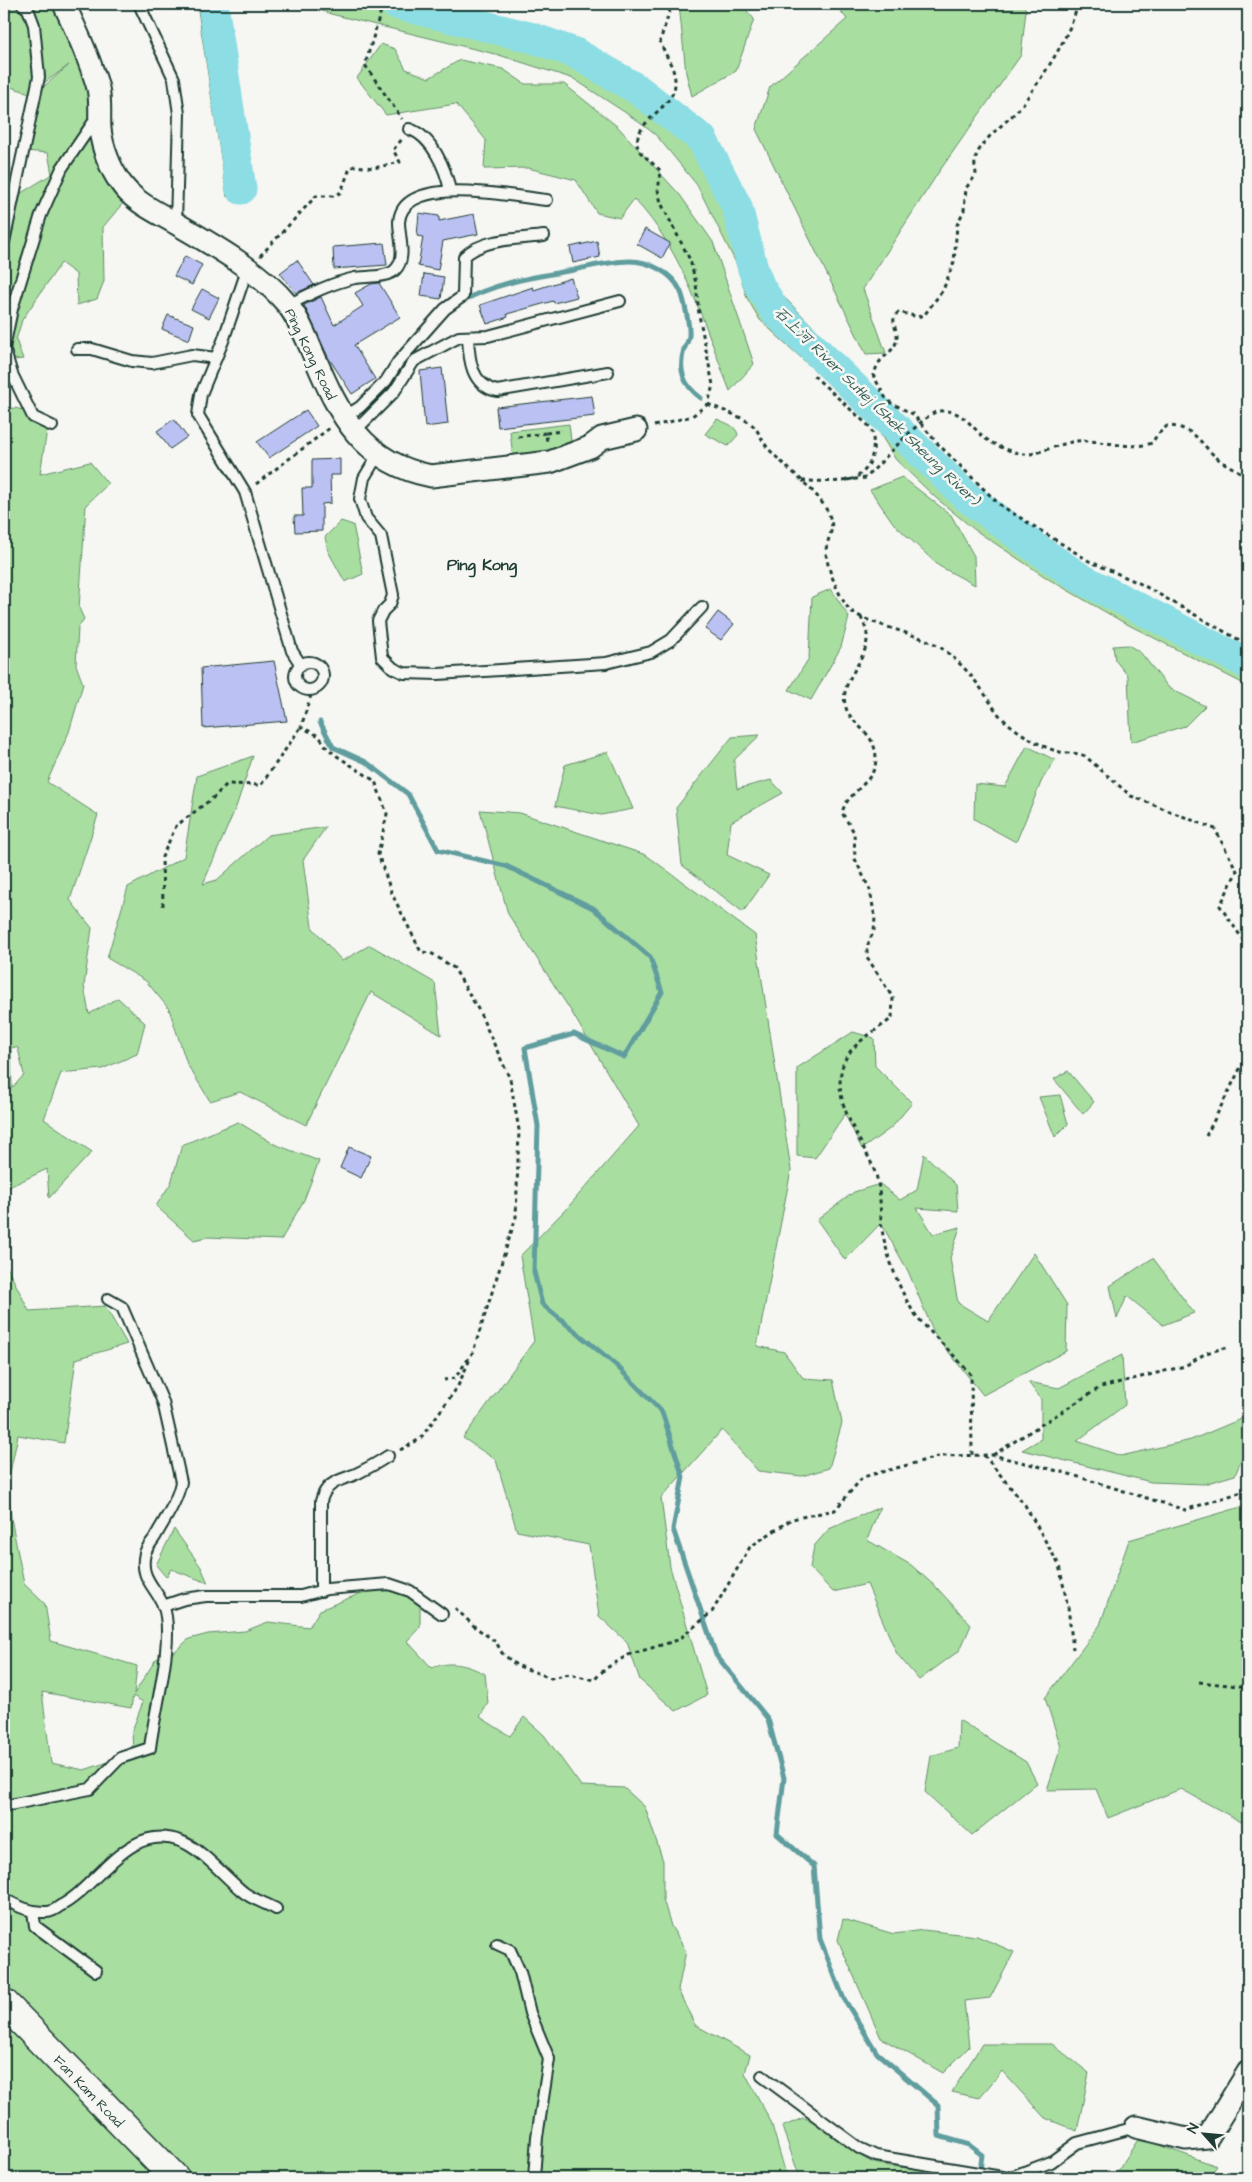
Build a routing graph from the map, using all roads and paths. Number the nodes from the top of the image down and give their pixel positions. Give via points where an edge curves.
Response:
1 (22, 4) edge
2 (64, 4) edge
3 (139, 4) edge
4 (383, 4) edge
5 (672, 4) edge
6 (1078, 4) edge
7 (100, 112) junction
8 (410, 129) junction
9 (450, 191) junction
10 (547, 200) dead end
11 (176, 224) junction
12 (544, 236) dead end
13 (4, 242) edge
14 (247, 270) junction
15 (620, 301) dead end
16 (288, 305) junction
17 (468, 337) junction
18 (77, 349) dead end
19 (216, 358) junction
20 (608, 372) dead end
21 (814, 375) dead end
22 (708, 404) junction
23 (919, 424) junction
24 (348, 425) junction
25 (52, 426) dead end
26 (636, 430) joint
27 (562, 431) dead end
28 (546, 433) junction
29 (518, 437) dead end
30 (379, 454) junction
31 (550, 462) junction
32 (1248, 478) edge
33 (846, 480) junction
34 (801, 481) junction
35 (245, 492) junction
36 (702, 607) dead end
37 (861, 617) junction
38 (1248, 645) edge
39 (301, 665) dead end
40 (311, 695) dead end
41 (301, 727) junction
42 (163, 906) dead end
43 (1248, 947) edge
44 (1248, 1053) edge
45 (1206, 1136) dead end
46 (108, 1299) dead end
47 (1228, 1347) dead end
48 (473, 1352) junction
49 (444, 1380) dead end
50 (972, 1455) junction
51 (984, 1455) junction
52 (992, 1455) junction
53 (388, 1456) joint
54 (1248, 1490) edge
55 (321, 1591) junction
56 (163, 1606) junction
57 (442, 1614) joint
58 (1073, 1649) dead end
59 (1199, 1682) dead end
60 (1248, 1687) edge
61 (4, 1806) edge
62 (4, 1899) edge
63 (276, 1909) dead end
64 (33, 1911) junction
65 (497, 1944) dead end
66 (96, 1971) dead end
67 (4, 2003) edge
68 (1248, 2072) edge
69 (762, 2076) dead end
70 (1136, 2127) joint
71 (175, 2178) edge
72 (534, 2178) edge

1 - 13 lane via 28,9 34,25 39,77
2 - 7 street, Ping Kong Road via 95,79
3 - 11 lane via 174,79 179,114
4 - 8 path via 365,65
5 - 22 path via 660,38 675,80 674,89 642,128 637,145 660,171 658,190 661,203 690,260 712,385
6 - 23 path via 1065,40 1024,103 979,151 975,160 976,175 966,188 964,210 957,225 954,262 943,290 926,314 918,317 898,312 893,319 897,338 894,348 878,364 873,375 885,397 913,414
7 - 11 street, Ping Kong Road via 102,141 119,181 133,198
7 - 25 lane via 62,168 41,215 12,309 4,348 12,374 33,417
8 - 9 lane via 419,132 441,162
8 - 14 path via 393,150 400,162 374,168 350,168 341,192 335,196 316,196
9 - 10 lane
9 - 16 lane via 422,195 407,203 400,217 400,265 393,272 330,285
11 - 14 street, Ping Kong Road
12 - 24 lane via 493,243 470,251 464,257 463,296 445,309
14 - 16 street, Ping Kong Road
14 - 19 lane
15 - 17 lane via 488,336
16 - 24 street, Ping Kong Road
17 - 20 lane via 472,370 480,383 497,391
17 - 24 lane via 459,337 414,361 394,392
18 - 19 lane via 92,349 132,361 152,363 192,355
19 - 35 lane via 201,394 198,415
21 - 33 path via 871,428 874,454 867,468
22 - 26 path via 692,416
22 - 34 path via 748,421 767,447
23 - 32 path via 930,414 939,411 952,413 966,419 987,440 1027,455 1076,441 1111,442 1138,448 1152,443 1167,426 1178,426 1194,433 1220,460
23 - 33 path via 866,478
23 - 38 path via 1000,505 1089,561 1141,584
24 - 30 street, Ping Kong Road
24 - 35 path
26 - 31 street, Ping Kong Road via 602,438 590,447
27 - 28 path
28 - 29 path
28 - 31 path
30 - 31 street, Ping Kong Road via 414,472 431,476
30 - 36 lane via 364,478 360,499 366,518 380,536 393,595 378,621 382,657 393,668 404,673 438,674 606,663 651,652 671,640
33 - 34 path
34 - 37 path via 810,488 831,520 826,551 828,562 848,608
35 - 39 lane via 292,651
37 - 43 path via 932,643 947,653 974,679 1002,718 1019,732 1060,752 1076,752 1085,756 1131,796 1216,829 1237,871 1220,906
37 - 50 path via 867,634 866,642 849,682 845,704 849,715 873,743 876,758 868,780 844,805 842,812 854,832 855,859 870,890 875,918 874,930 866,947 867,957 893,998 894,1011 892,1018 846,1055 840,1085 844,1108 876,1176 882,1234 902,1289 917,1317 971,1374
40 - 41 path
41 - 42 path via 262,785 227,784 176,826 162,857
41 - 48 path via 319,736 327,748 375,781 387,814 378,854 392,894 421,952 431,953 454,968 478,1009 510,1078 519,1130 516,1217
44 - 45 path
46 - 56 lane via 122,1307 163,1402 181,1482 179,1494 145,1552 144,1567 148,1581
47 - 52 path via 1206,1353 1185,1366 1101,1387
48 - 49 path via 455,1378
48 - 53 path via 457,1388 420,1439
50 - 51 path
50 - 57 path via 941,1456 862,1477 835,1510 792,1519 750,1547 712,1612 678,1640 628,1656 605,1669 594,1680 570,1674 551,1678 533,1673 516,1665 502,1653 496,1642 452,1605
51 - 52 path
51 - 58 path via 1025,1504 1059,1565
52 - 54 path via 1066,1473 1185,1510
53 - 55 lane via 358,1473 332,1482 323,1492
55 - 56 lane via 301,1596 206,1596
55 - 57 lane via 389,1584 410,1591
56 - 61 lane via 167,1644 150,1748 120,1758 90,1789
59 - 60 path
62 - 64 lane
63 - 64 lane via 244,1892 181,1841 153,1838 133,1846 105,1866 71,1901 48,1913
64 - 66 lane via 35,1926
65 - 72 lane via 510,1950 520,1972 530,2013 549,2059
67 - 71 main road, Fan Kam Road
68 - 70 street via 1208,2137 1186,2139
69 - 70 lane via 859,2148 876,2156 1008,2178 1051,2162 1077,2142

